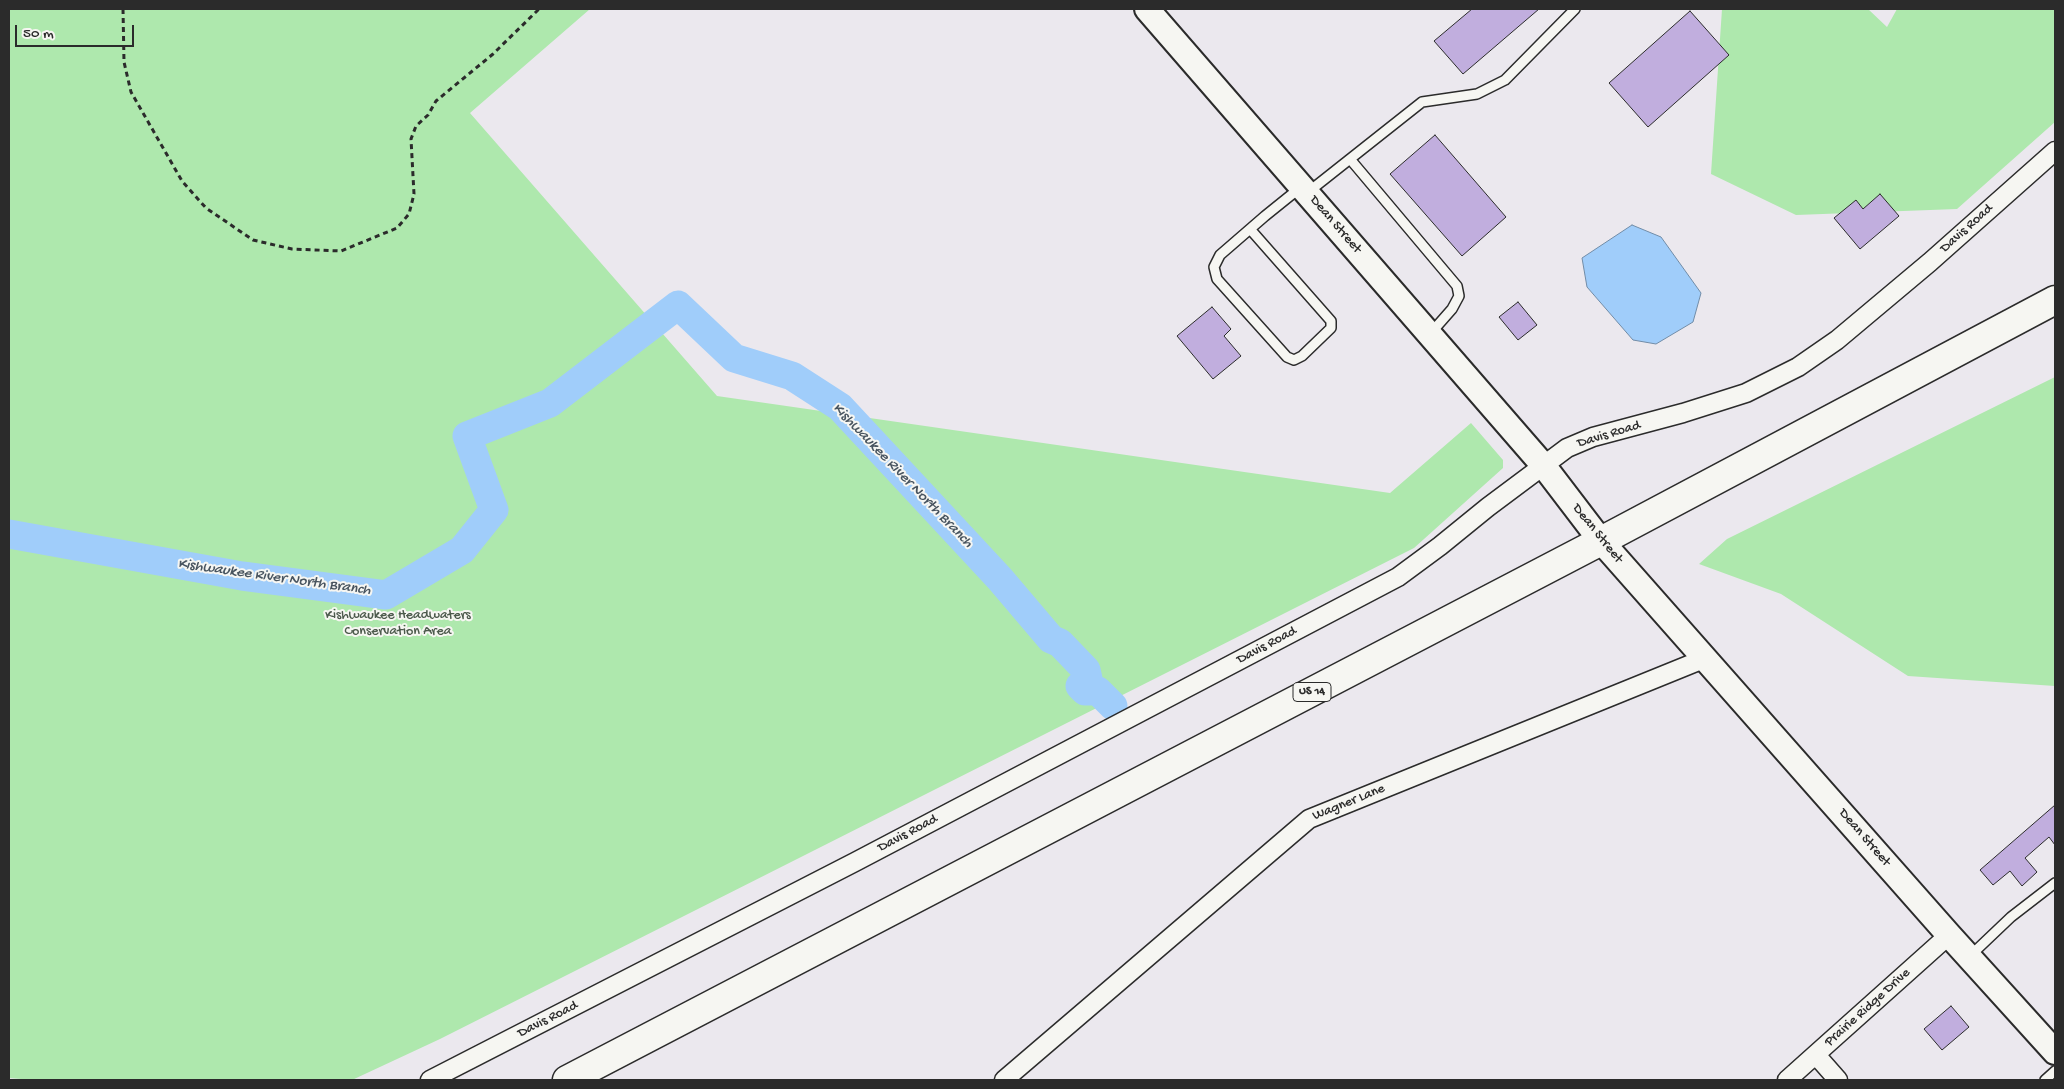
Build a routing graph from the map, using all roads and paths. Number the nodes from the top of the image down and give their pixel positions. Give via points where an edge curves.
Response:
1 (123, 9) edge
2 (539, 9) edge
3 (1147, 9) edge
4 (1575, 9) edge
5 (2055, 151) edge
6 (1350, 159) junction
7 (1304, 190) junction
8 (1250, 229) junction
9 (2055, 300) edge
10 (1430, 334) junction
11 (1543, 465) junction
12 (1601, 542) junction
13 (1706, 658) junction
14 (2055, 883) edge
15 (1949, 935) junction
16 (1969, 957) junction
17 (2055, 1052) edge
18 (1816, 1055) junction
19 (2055, 1071) edge
20 (430, 1080) edge
21 (567, 1080) edge
22 (1004, 1080) edge
23 (1787, 1080) edge
24 (1838, 1080) edge
25 (2045, 1080) edge

1 - 2 path via 124,62 131,92 182,181 206,208 253,240 314,251 341,251 397,228 408,214 414,194 411,139 416,126 436,101 493,54
3 - 7 street, Dean Street
4 - 6 lane via 1505,80 1476,94 1422,102
5 - 11 street, Davis Road via 1930,262 1837,340 1798,367 1746,393 1593,437 1567,448
6 - 7 lane
6 - 10 lane via 1456,286 1459,296
7 - 8 lane
7 - 10 street, Dean Street
8 - 8 lane via 1220,255 1214,267 1217,279 1287,358 1294,360 1331,328 1331,321
9 - 12 main road, US 14
10 - 11 street, Dean Street
11 - 12 street, Dean Street
11 - 20 street, Davis Road via 1398,577 855,862
12 - 13 street, Dean Street
12 - 21 main road, US 14
13 - 15 street, Dean Street
13 - 22 street, Wagner Lane via 1308,819
14 - 16 lane via 2011,917
15 - 16 street, Dean Street
15 - 18 street, Prairie Ridge Drive
16 - 17 street, Dean Street
18 - 23 street, Prairie Ridge Drive
18 - 24 street
19 - 25 lane

